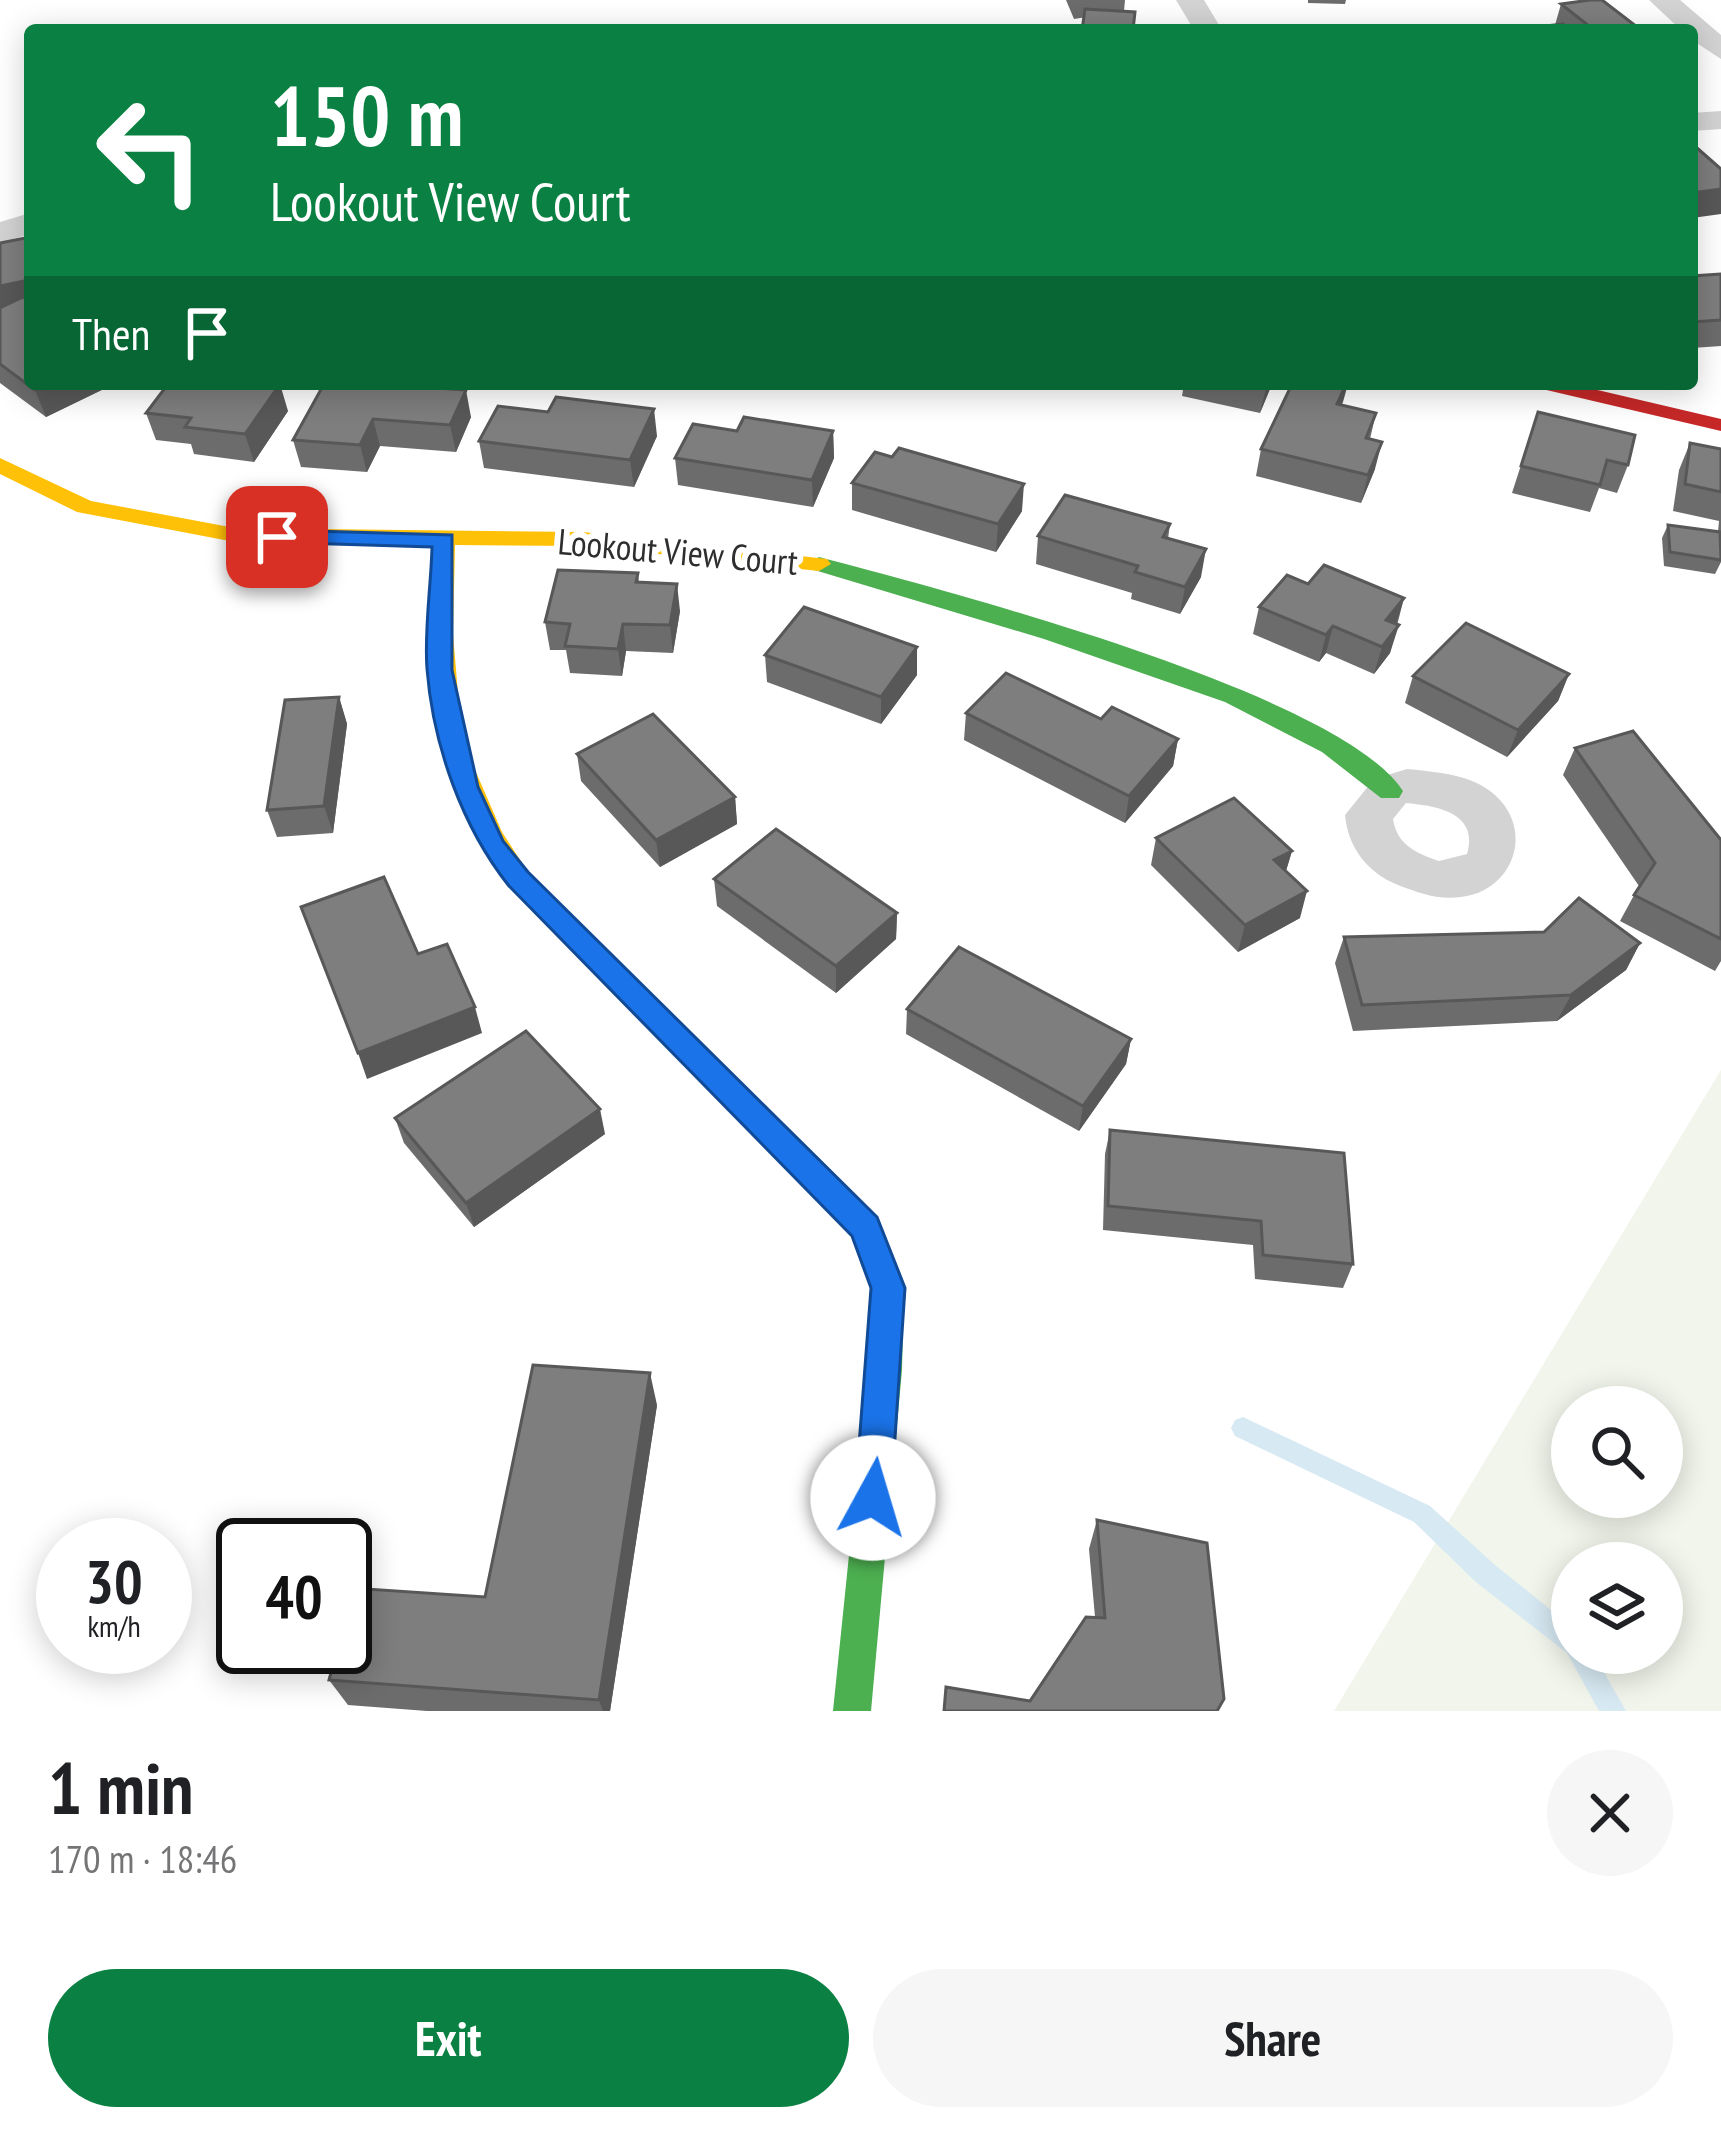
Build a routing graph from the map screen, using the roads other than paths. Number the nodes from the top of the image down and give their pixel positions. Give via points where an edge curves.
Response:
1 (1663, 0) edge
2 (1691, 24) edge
3 (1698, 30) edge
4 (1721, 50) edge
5 (1571, 390) edge
6 (1721, 425) edge
7 (0, 465) edge
8 (444, 540) junction
9 (1390, 791) dead end
10 (852, 1711) edge

1 - 2 street
3 - 4 street
5 - 6 street
7 - 8 street, Lookout View Court via 85,507 235,535
8 - 9 street, Lookout View Court via 584,539 803,559 1250,700 1353,756
8 - 10 street via 440,670 465,787 492,846 866,1227 888,1288

